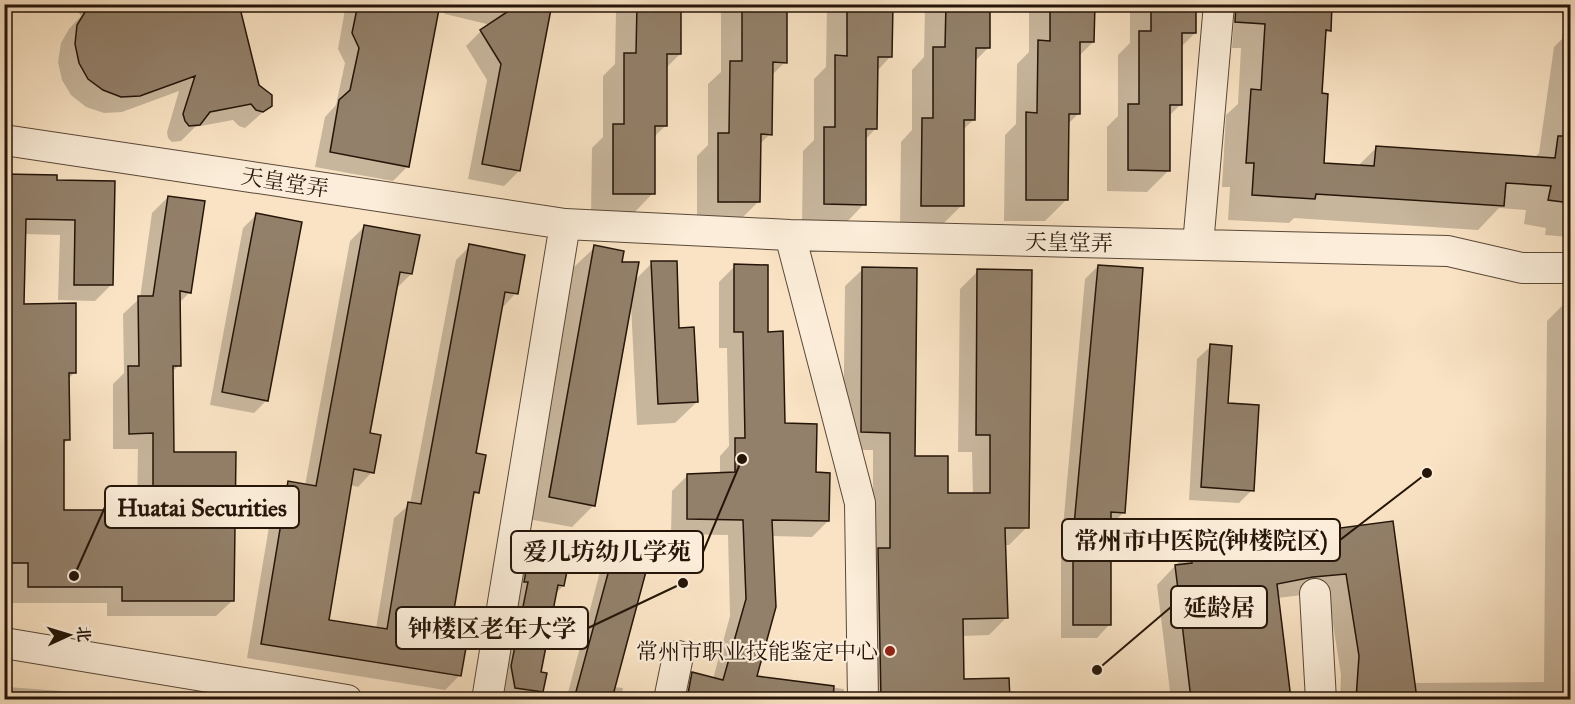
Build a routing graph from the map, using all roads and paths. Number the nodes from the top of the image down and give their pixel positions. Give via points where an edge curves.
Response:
1 (1219, 4) edge
2 (4, 140) edge
3 (565, 224) junction
4 (790, 235) junction
5 (1198, 245) junction
6 (1570, 268) edge
7 (1315, 594) dead end
8 (4, 643) edge
9 (678, 656) dead end
10 (347, 699) edge
11 (487, 699) edge
12 (669, 699) edge
13 (863, 699) edge
14 (1321, 699) edge

1 - 5 street
2 - 3 street, 天皇堂弄
3 - 4 street, 天皇堂弄
3 - 11 street
4 - 5 street, 天皇堂弄
4 - 13 street via 860,503
5 - 6 street, 天皇堂弄 via 1448,251 1522,268
7 - 14 street
8 - 10 street
9 - 12 street

